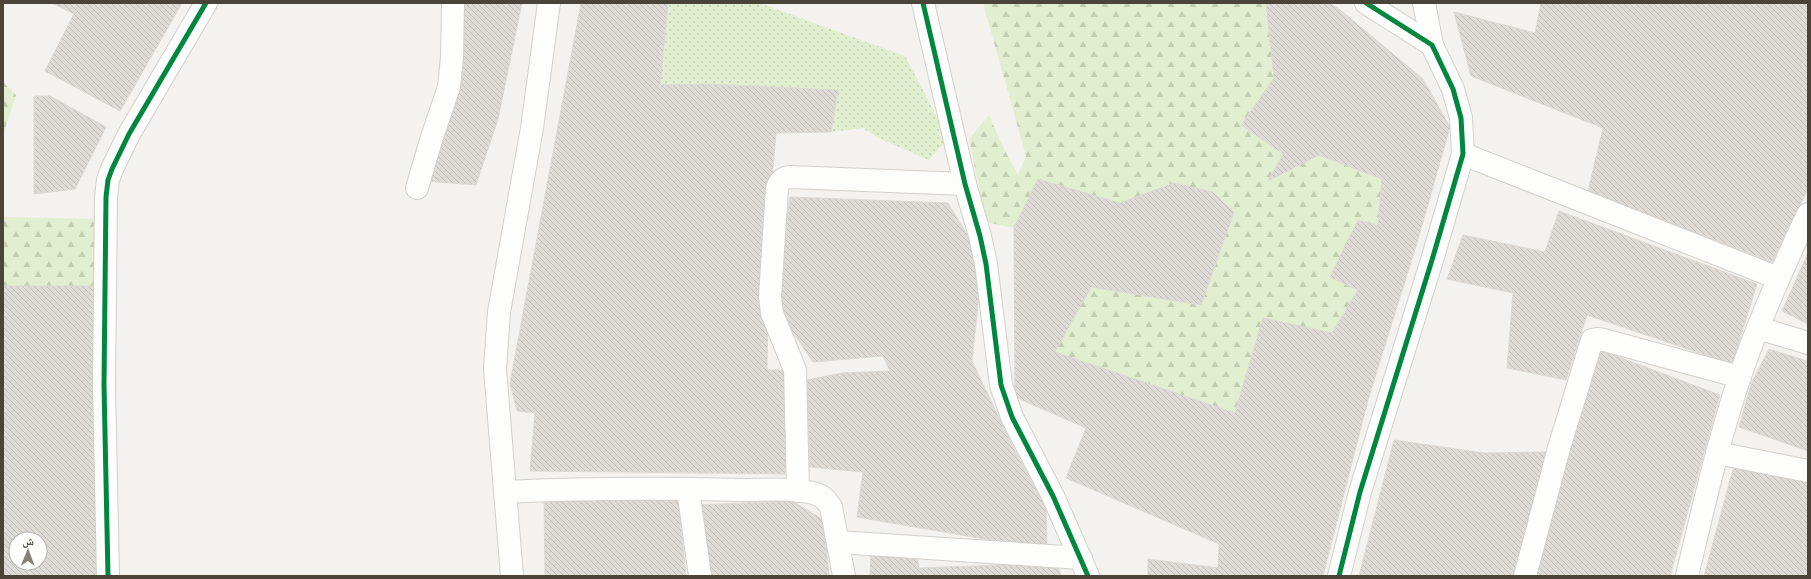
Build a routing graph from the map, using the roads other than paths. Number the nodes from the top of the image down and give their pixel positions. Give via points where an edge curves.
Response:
1 (206, 3) edge
2 (453, 3) edge
3 (549, 3) edge
4 (923, 3) edge
5 (1366, 3) edge
6 (1424, 3) edge
7 (1432, 45) junction
8 (1463, 154) junction
9 (965, 184) junction
10 (417, 188) dead end
11 (1808, 214) edge
12 (1778, 278) junction
13 (1758, 328) junction
14 (1808, 343) edge
15 (1740, 377) junction
16 (1717, 453) junction
17 (1808, 472) edge
18 (688, 489) junction
19 (798, 491) junction
20 (505, 492) junction
21 (838, 542) junction
22 (1085, 567) edge
23 (108, 576) edge
24 (512, 576) edge
25 (700, 576) edge
26 (844, 576) edge
27 (1339, 576) edge
28 (1525, 576) edge
29 (1687, 576) edge

1 - 23 street via 129,134 108,180 104,363
2 - 10 street via 449,87
3 - 20 street via 532,128 499,312 494,369
4 - 9 street
5 - 7 street
6 - 7 street
7 - 8 street via 1453,89 1461,118
8 - 12 street
8 - 27 street via 1360,492
9 - 19 street via 790,177 779,182 772,242 770,297 772,314 795,370
9 - 22 street via 986,264 1001,385 1005,399
11 - 12 street
12 - 13 street
13 - 14 street
13 - 15 street
15 - 16 street
15 - 28 street via 1604,340 1592,340 1559,448
16 - 17 street
16 - 29 street
18 - 19 street
18 - 20 street via 574,488
18 - 25 street
19 - 21 street via 826,500 831,508
20 - 24 street
21 - 22 street
21 - 26 street

